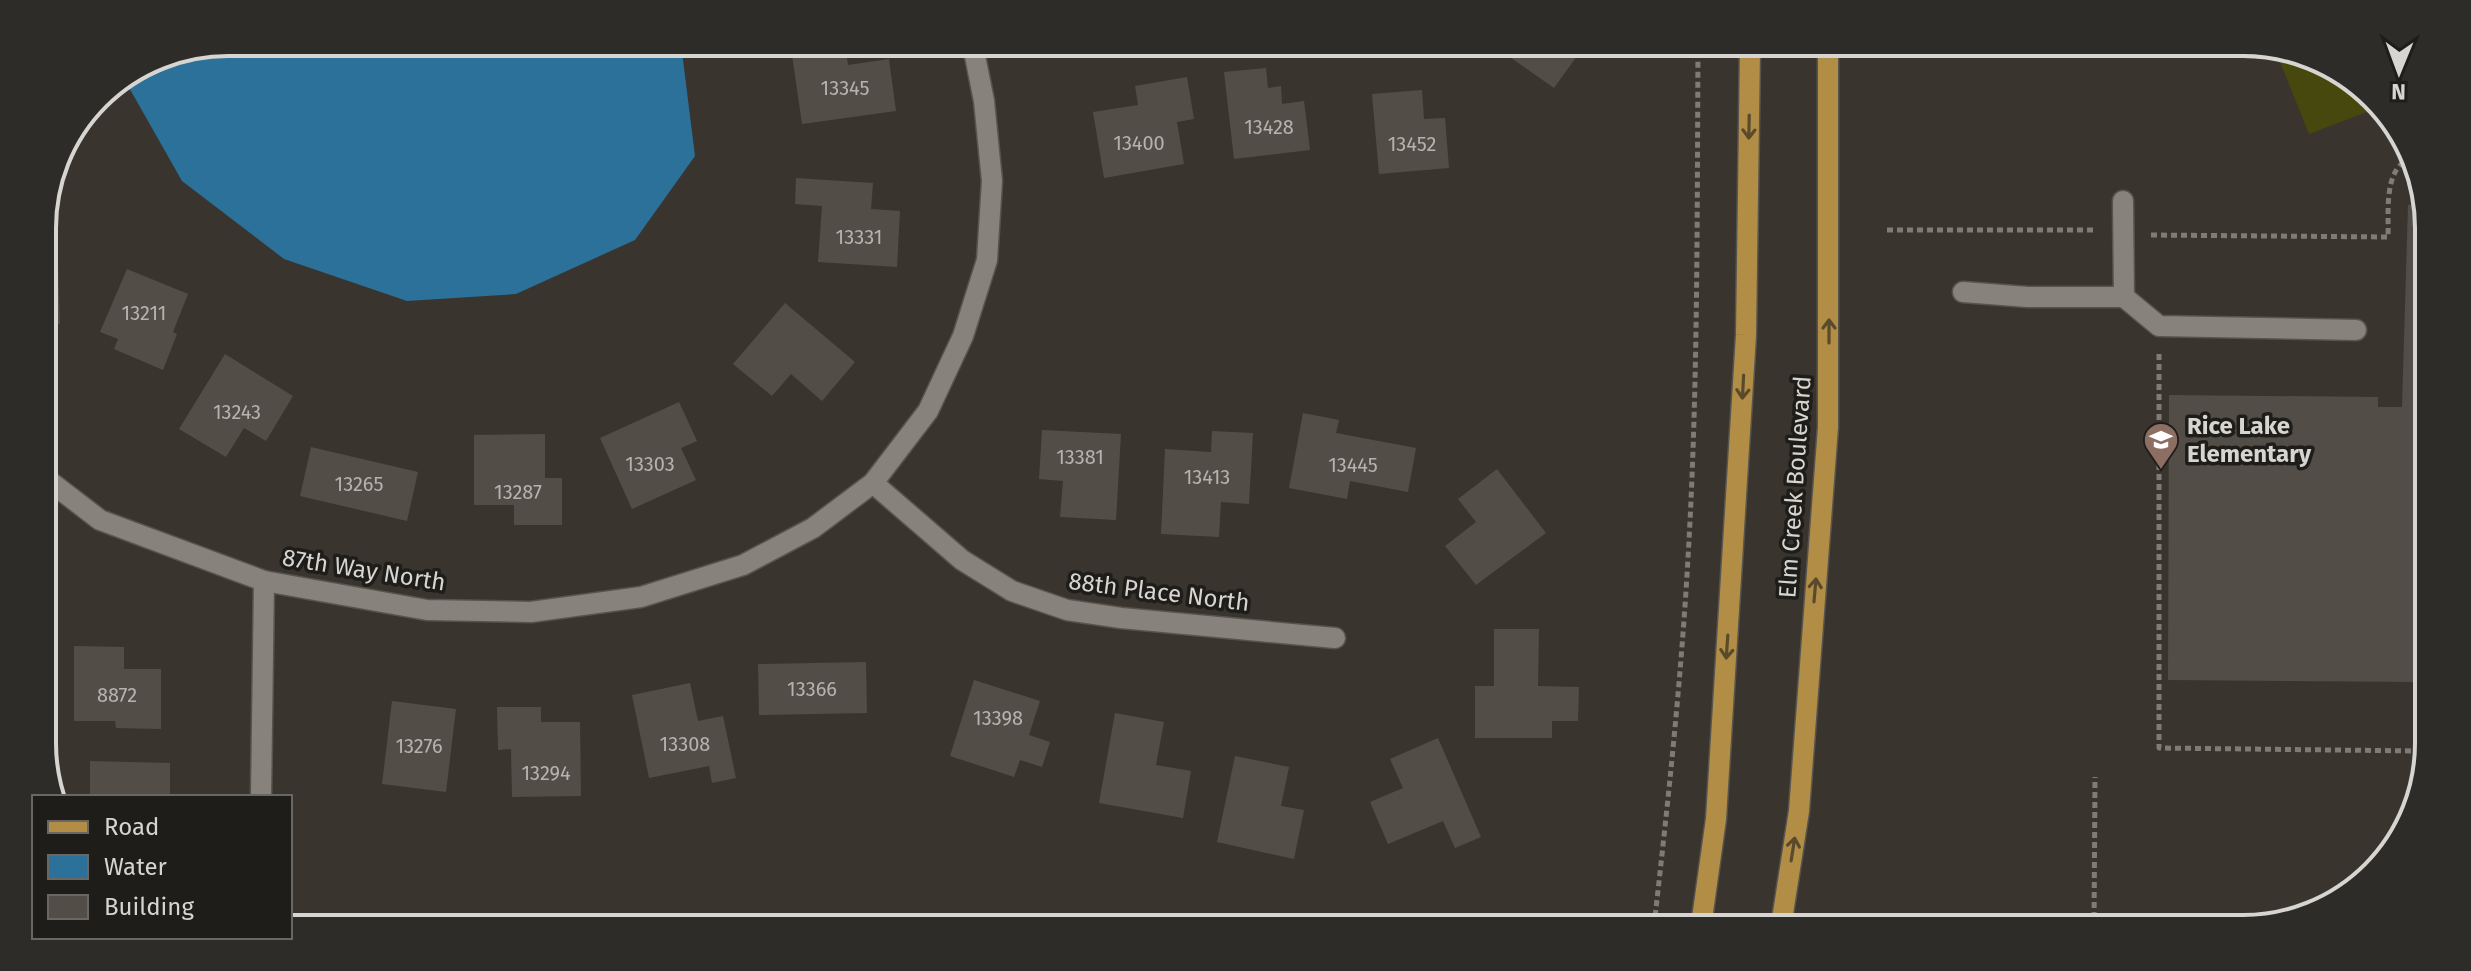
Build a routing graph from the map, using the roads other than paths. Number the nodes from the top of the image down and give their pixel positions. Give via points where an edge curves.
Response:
1 (975, 56) edge
2 (1750, 56) edge
3 (1828, 56) edge
4 (2123, 201) dead end
5 (1963, 292) dead end
6 (2124, 297) junction
7 (2356, 330) dead end
8 (873, 483) junction
9 (56, 486) edge
10 (264, 581) junction
11 (1335, 638) dead end
12 (261, 795) edge
13 (1703, 915) edge
14 (1783, 915) edge

1 - 8 street, 87th Way North via 992,181 987,260 963,336 928,411
2 -> 13 main road via 1744,365 1716,819
14 -> 3 main road, Elm Creek Boulevard via 1799,811 1828,427
4 - 6 street
5 - 6 street
6 - 7 street via 2159,326
8 - 10 street, 87th Way North via 813,528 743,565 641,597 531,612 427,610
8 - 11 street, 88th Place North via 962,560 1012,591 1040,601 1121,618
9 - 10 street, 87th Way North via 100,520
10 - 12 street

